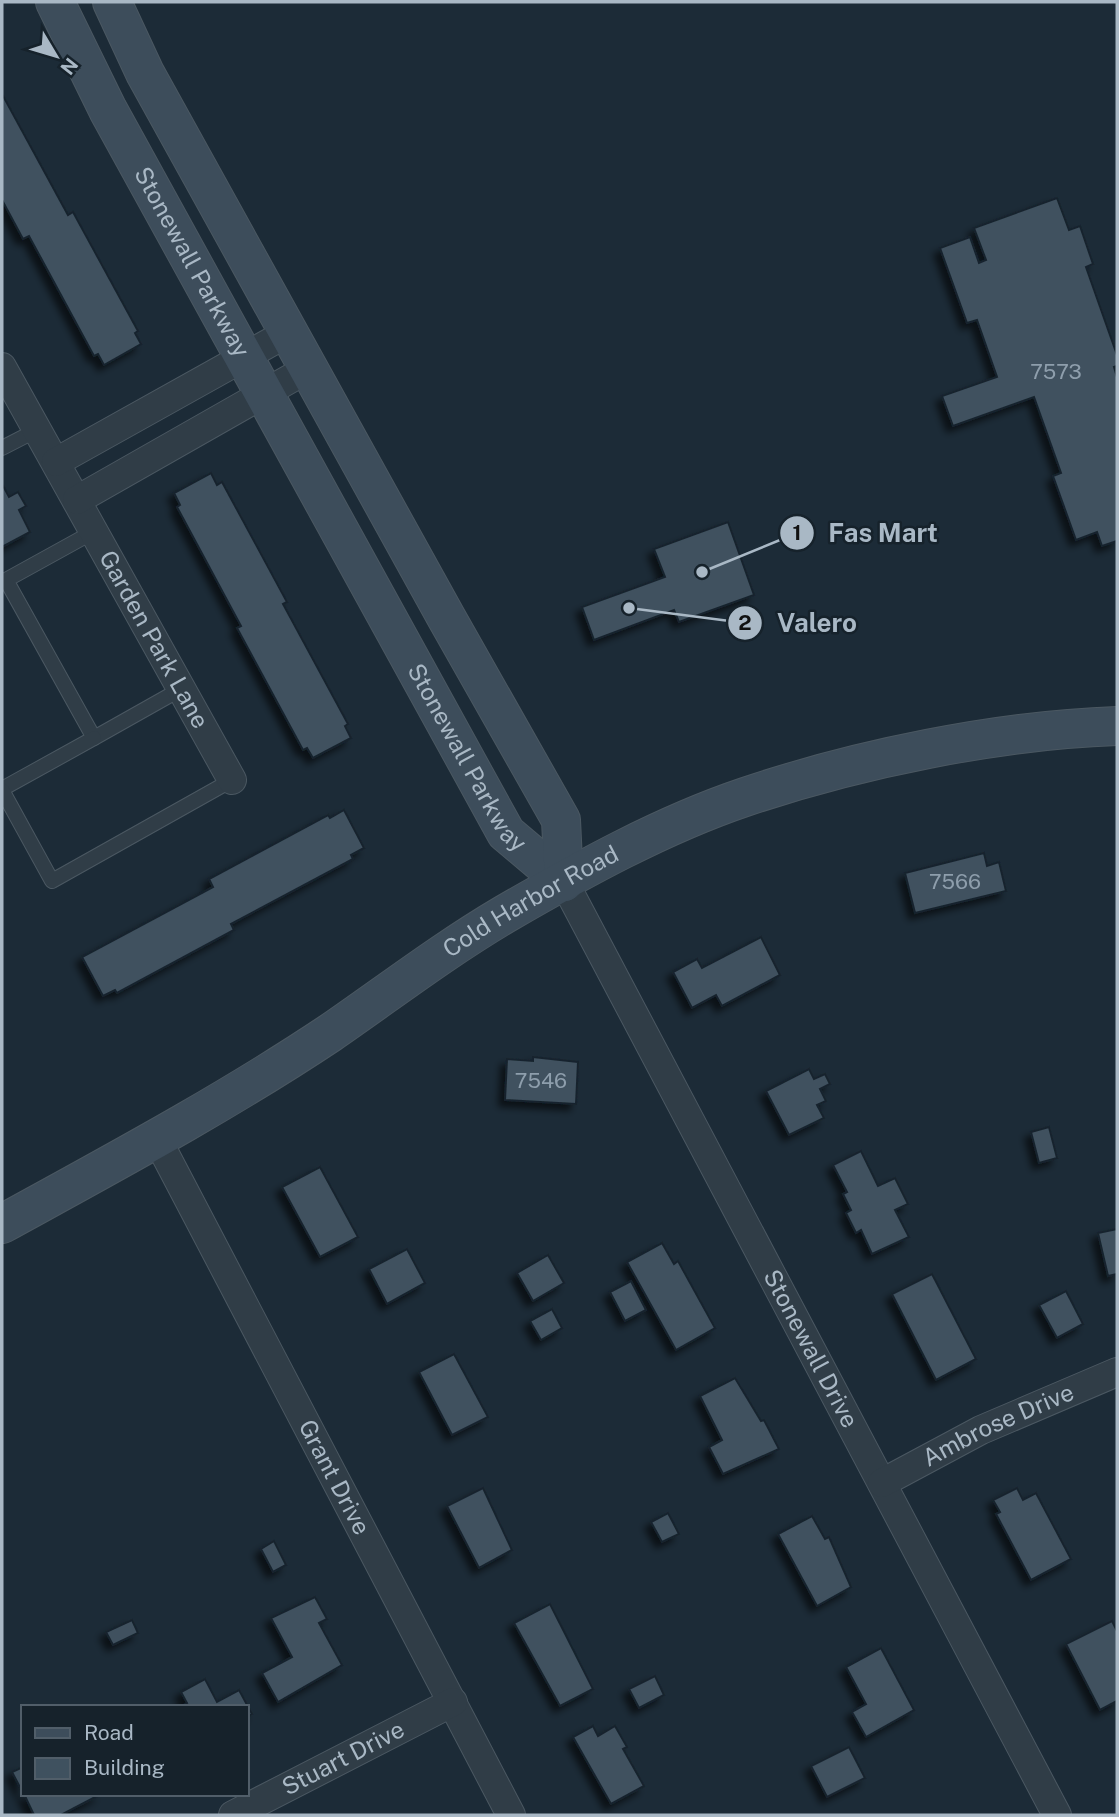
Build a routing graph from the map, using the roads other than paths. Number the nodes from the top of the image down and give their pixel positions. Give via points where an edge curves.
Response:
1 (55, 2) edge
2 (112, 2) edge
3 (289, 332) junction
4 (244, 357) junction
5 (2, 367) edge
6 (309, 368) junction
7 (264, 392) junction
8 (37, 430) junction
9 (2, 448) edge
10 (56, 462) junction
11 (76, 500) junction
12 (93, 531) junction
13 (181, 689) junction
14 (1117, 726) edge
15 (94, 738) junction
16 (232, 779) joint
17 (2, 789) edge
18 (564, 882) junction
19 (157, 1139) junction
20 (2, 1224) edge
21 (1117, 1372) edge
22 (882, 1483) junction
23 (453, 1702) junction
24 (233, 1815) edge
25 (511, 1815) edge
26 (1057, 1815) edge

1 - 4 street, Stonewall Parkway via 108,110
2 - 3 street, Stonewall Parkway via 145,73
3 - 4 street
3 - 6 street, Stonewall Parkway
4 - 7 street, Stonewall Parkway
4 - 10 street
5 - 8 street, Garden Park Lane
6 - 7 street
6 - 18 street, Stonewall Parkway via 561,820
7 - 11 street
7 - 18 street, Stonewall Parkway via 506,833
8 - 9 lane
8 - 10 street, Garden Park Lane
10 - 11 street, Garden Park Lane
11 - 12 street, Garden Park Lane
12 - 13 street, Garden Park Lane
12 - 15 lane via 6,580
13 - 15 lane
13 - 16 street, Garden Park Lane
14 - 18 street, Cold Harbor Road via 1066,728 945,747 806,779 743,798 656,834
15 - 17 lane
16 - 17 lane via 52,881
18 - 19 street, Cold Harbor Road via 504,915 329,1033
18 - 22 street, Stonewall Drive
19 - 20 street, Cold Harbor Road
19 - 23 street, Grant Drive
21 - 22 street, Ambrose Drive via 981,1430
22 - 26 street, Stonewall Drive
23 - 24 street, Stuart Drive
23 - 25 street, Grant Drive

